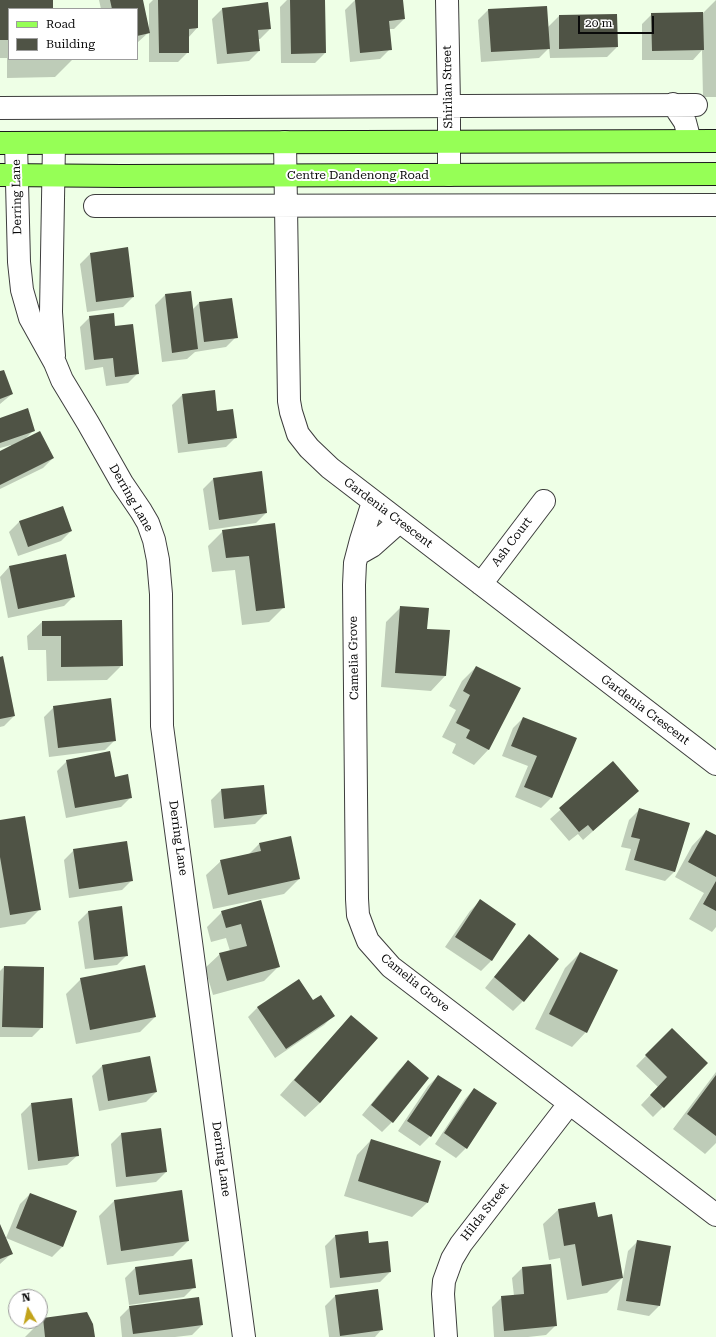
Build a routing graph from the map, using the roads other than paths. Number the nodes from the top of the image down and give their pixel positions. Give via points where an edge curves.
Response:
1 (447, 0) edge
2 (673, 104) junction
3 (449, 105) junction
4 (696, 105) dead end
5 (0, 108) edge
6 (716, 140) edge
7 (449, 141) junction
8 (690, 141) junction
9 (285, 142) junction
10 (8, 143) edge
11 (54, 143) junction
12 (716, 174) edge
13 (8, 175) edge
14 (286, 175) junction
15 (449, 175) junction
16 (54, 176) junction
17 (716, 205) edge
18 (95, 206) dead end
19 (286, 206) junction
20 (55, 363) junction
21 (544, 501) dead end
22 (373, 502) junction
23 (399, 522) junction
24 (358, 554) junction
25 (480, 584) junction
26 (716, 764) edge
27 (569, 1104) junction
28 (716, 1216) edge
29 (244, 1337) edge
30 (446, 1337) edge

1 - 3 street, Shirlian Street
2 - 3 street
2 - 4 street
2 - 8 street via 684,122
3 - 5 street
3 - 7 street, Shirlian Street
6 - 8 main road
7 - 8 main road
7 - 9 main road
7 - 15 street, Shirlian Street
9 - 11 main road
9 - 14 street, Gardenia Crescent
10 - 11 main road
10 - 13 street, Derring Lane
11 - 16 street, Derring Lane
12 - 15 main road, Centre Dandenong Road
13 - 16 main road, Centre Dandenong Road
13 - 20 street, Derring Lane via 22,290 30,318
14 - 15 main road, Centre Dandenong Road
14 - 16 main road, Centre Dandenong Road
14 - 19 street, Gardenia Crescent
16 - 20 street, Derring Lane via 51,312
17 - 19 street
18 - 19 street
19 - 22 street, Gardenia Crescent via 289,390 292,418 298,434 309,448
20 - 29 street, Derring Lane via 122,483 148,523 158,560 161,594 162,726
21 - 25 street, Ash Court
22 - 23 street, Gardenia Crescent
22 - 24 street, Camelia Grove
23 - 24 street via 372,546
23 - 25 street, Gardenia Crescent
24 - 27 street, Camelia Grove via 354,585 357,881 358,915 364,931 368,941 391,967
25 - 26 street, Gardenia Crescent
27 - 28 street, Camelia Grove
27 - 30 street, Hilda Street via 452,1259 444,1281

